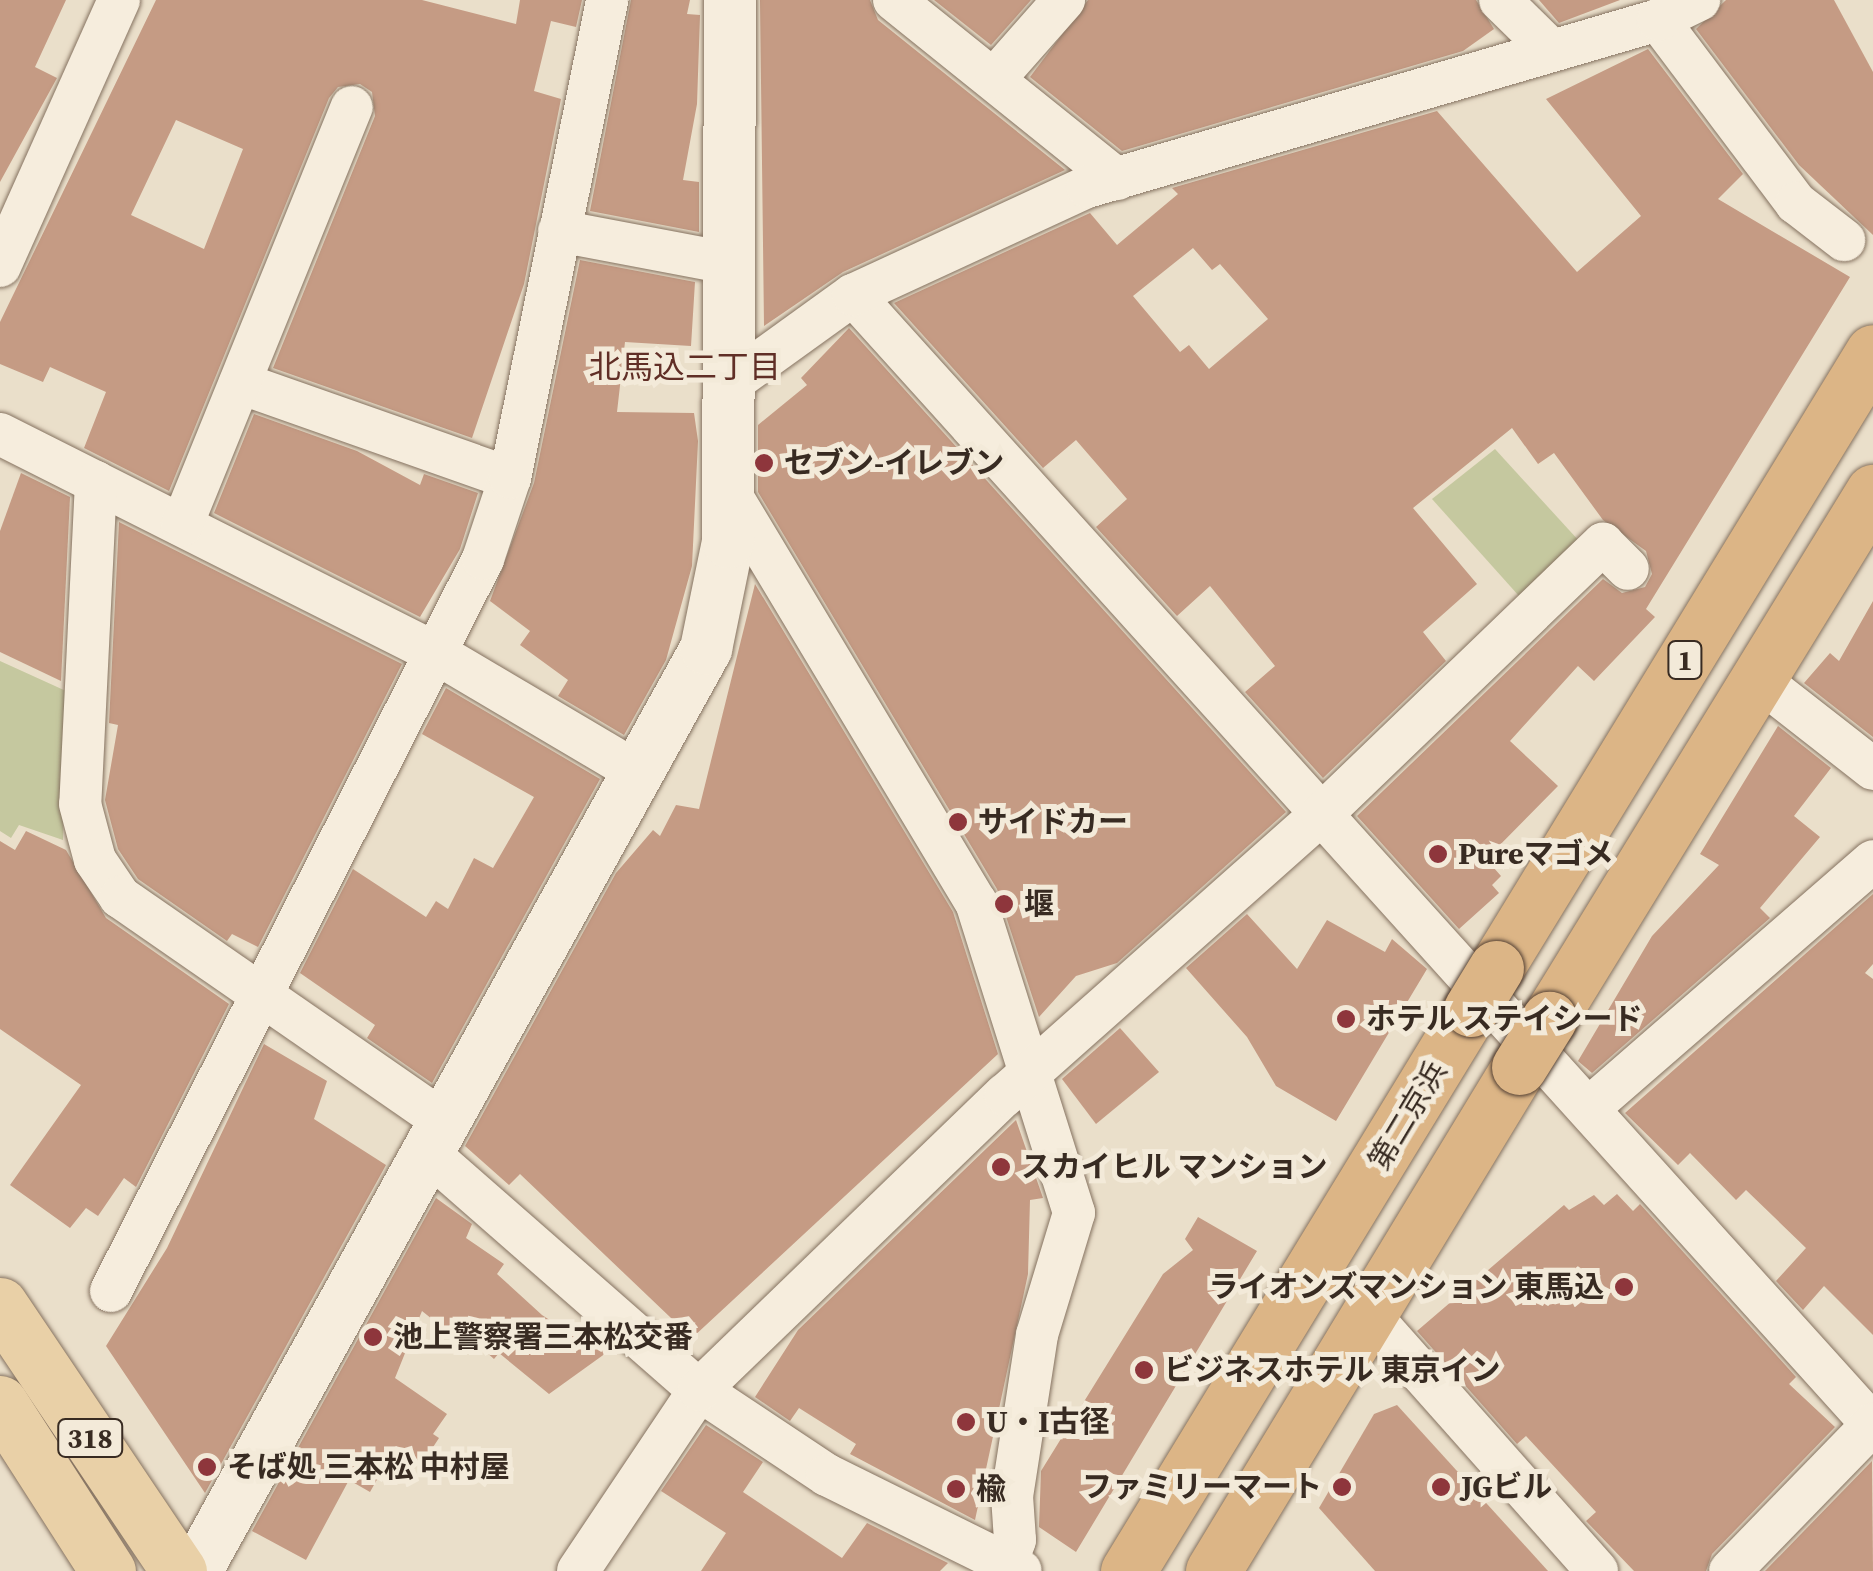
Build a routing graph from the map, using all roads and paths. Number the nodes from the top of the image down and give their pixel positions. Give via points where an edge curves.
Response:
1 (119, 0) edge
2 (606, 0) edge
3 (730, 0) edge
4 (894, 0) edge
5 (1064, 0) edge
6 (1500, 0) edge
7 (1699, 0) edge
8 (1658, 20) junction
9 (1550, 49) junction
10 (996, 78) junction
11 (352, 107) dead end
12 (1116, 179) junction
13 (559, 231) junction
14 (1844, 240) dead end
15 (729, 263) junction
16 (0, 266) edge
17 (853, 295) junction
18 (1873, 352) edge
19 (240, 383) junction
20 (728, 384) junction
21 (0, 434) edge
22 (510, 478) junction
23 (96, 482) junction
24 (728, 490) junction
25 (1873, 492) edge
26 (182, 526) junction
27 (1628, 569) dead end
28 (436, 652) junction
29 (1758, 680) junction
30 (1873, 770) edge
31 (640, 774) junction
32 (1322, 814) junction
33 (1873, 861) edge
34 (262, 995) junction
35 (1029, 1072) junction
36 (1589, 1108) junction
37 (437, 1138) junction
38 (111, 1291) dead end
39 (0, 1305) edge
40 (1368, 1313) junction
41 (698, 1390) junction
42 (0, 1403) edge
43 (1873, 1424) edge
44 (1012, 1569) edge
45 (108, 1571) edge
46 (179, 1571) edge
47 (196, 1571) edge
48 (578, 1571) edge
49 (1128, 1571) edge
50 (1213, 1571) edge
51 (1597, 1571) edge
52 (1730, 1571) edge

1 - 16 street
2 - 13 street
3 - 15 street
4 - 10 street
5 - 10 street
6 - 9 street
7 - 8 street
8 - 9 street
8 - 14 street via 1796,202
9 - 12 street
10 - 12 street
11 - 19 street
12 - 17 street
13 - 15 street
13 - 22 street
15 - 20 street
17 - 20 street
17 - 32 street
18 - 49 highway, 第二京浜 / 1
19 - 22 street
19 - 26 street
20 - 24 street
21 - 23 street
22 - 28 street via 483,559
23 - 26 street
23 - 34 street via 84,836 120,897
24 - 31 street via 714,623
24 - 35 street via 976,902
25 - 29 highway, 1
26 - 28 street
27 - 32 street via 1603,544
28 - 31 street
28 - 34 street
29 - 30 street
29 - 40 highway, 1, bridge
31 - 37 street
32 - 35 street
32 - 36 street
33 - 36 street
34 - 37 street
34 - 38 street
35 - 41 street
35 - 44 street via 1074,1213 1037,1335 1012,1496
36 - 43 street
37 - 41 street
37 - 47 street
39 - 46 main road, 318
40 - 50 highway, 1
40 - 51 street
41 - 44 street via 827,1475
41 - 48 street
42 - 45 main road, 318
43 - 52 street

